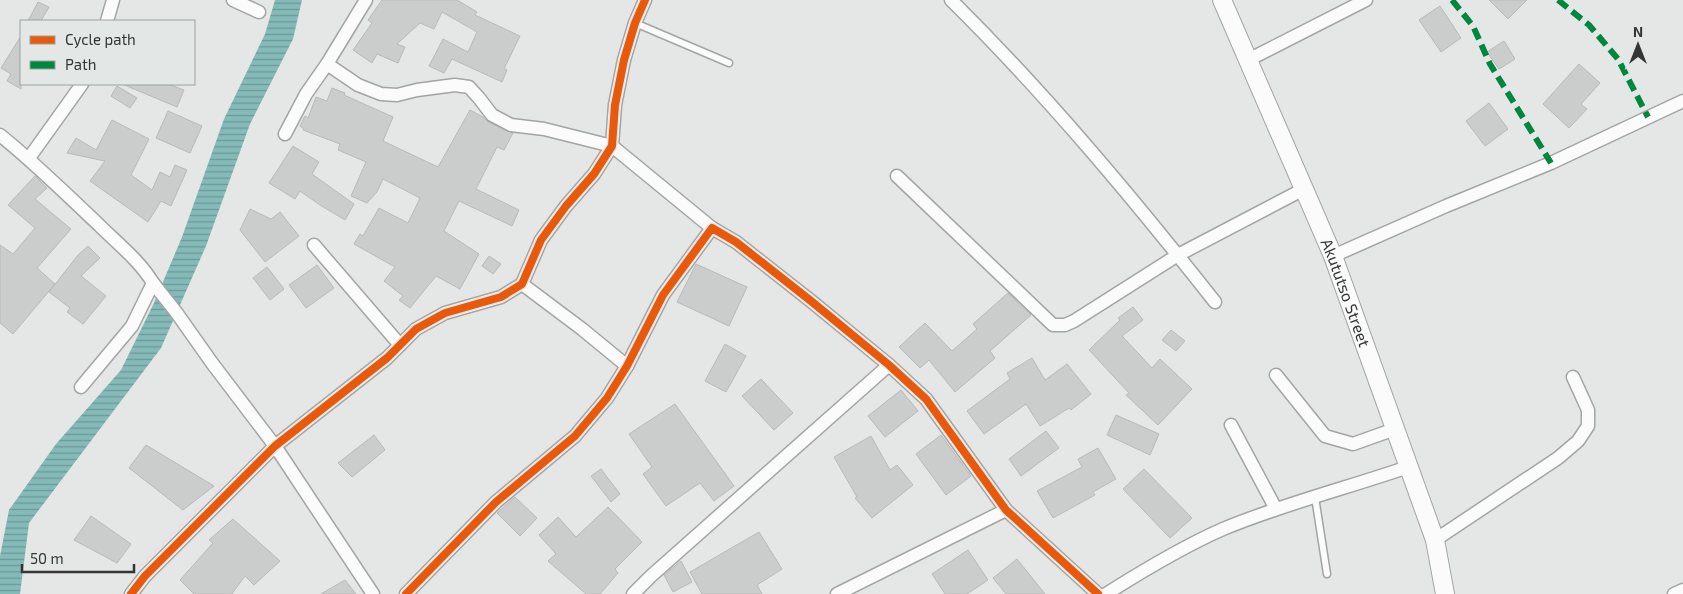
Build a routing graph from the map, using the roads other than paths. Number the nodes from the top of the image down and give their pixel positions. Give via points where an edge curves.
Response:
1 (113, 0) edge
2 (233, 0) edge
3 (366, 0) edge
4 (645, 0) edge
5 (951, 0) edge
6 (1222, 0) edge
7 (1366, 0) edge
8 (259, 12) dead end
9 (107, 20) edge
10 (636, 23) junction
11 (1248, 60) junction
12 (729, 63) dead end
13 (327, 64) junction
14 (81, 85) edge
15 (1683, 101) edge
16 (285, 134) dead end
17 (0, 135) edge
18 (612, 146) junction
19 (29, 158) junction
20 (897, 176) dead end
21 (1304, 189) junction
22 (712, 228) junction
23 (314, 245) dead end
24 (1178, 255) junction
25 (1333, 256) junction
26 (522, 284) junction
27 (156, 288) junction
28 (1215, 302) dead end
29 (400, 345) junction
30 (889, 365) junction
31 (626, 366) junction
32 (1276, 375) dead end
33 (1573, 377) dead end
34 (82, 387) dead end
35 (1232, 424) dead end
36 (1395, 429) junction
37 (275, 446) junction
38 (1408, 467) junction
39 (1315, 497) junction
40 (1276, 509) junction
41 (1006, 510) junction
42 (1435, 540) junction
43 (1327, 574) dead end
44 (1683, 590) edge
45 (130, 594) edge
46 (373, 594) edge
47 (406, 594) edge
48 (633, 594) edge
49 (837, 594) edge
50 (1098, 594) edge
51 (1106, 594) edge
52 (1445, 594) edge
53 (1674, 594) edge

1 - 9 street
2 - 8 street
3 - 13 street
4 - 10 street
5 - 24 street via 1057,111
6 - 11 street, Akututso Street
7 - 11 street
10 - 12 lane
10 - 18 street via 624,60
11 - 21 street, Akututso Street
13 - 16 street via 306,94
13 - 18 street via 358,85 381,94 397,95 455,85 469,87 492,115 511,125 544,129
14 - 19 street
15 - 25 street via 1551,163
17 - 19 street
18 - 22 street
18 - 26 street via 594,174 541,240
19 - 27 street via 122,248
20 - 24 street via 1053,325 1074,321
21 - 24 street
21 - 25 street, Akututso Street
22 - 30 street via 736,242
22 - 31 street via 663,295
23 - 29 street
24 - 28 street
25 - 36 street, Akututso Street
26 - 29 street via 501,297 445,313 416,329
26 - 31 street
27 - 34 street via 132,326
27 - 37 street
29 - 37 street
30 - 41 street via 926,399
30 - 48 street
31 - 47 street via 607,398 575,436 496,502
32 - 36 street via 1325,436 1353,444
33 - 42 street via 1588,410 1588,426 1578,441 1558,458
35 - 40 street
36 - 38 street, Akututso Street
37 - 45 street
37 - 46 street
38 - 39 street
38 - 42 street, Akututso Street
39 - 40 street
39 - 43 lane
40 - 51 street via 1162,559
41 - 49 street
41 - 50 street
42 - 52 street, Akututso Street
44 - 53 street

